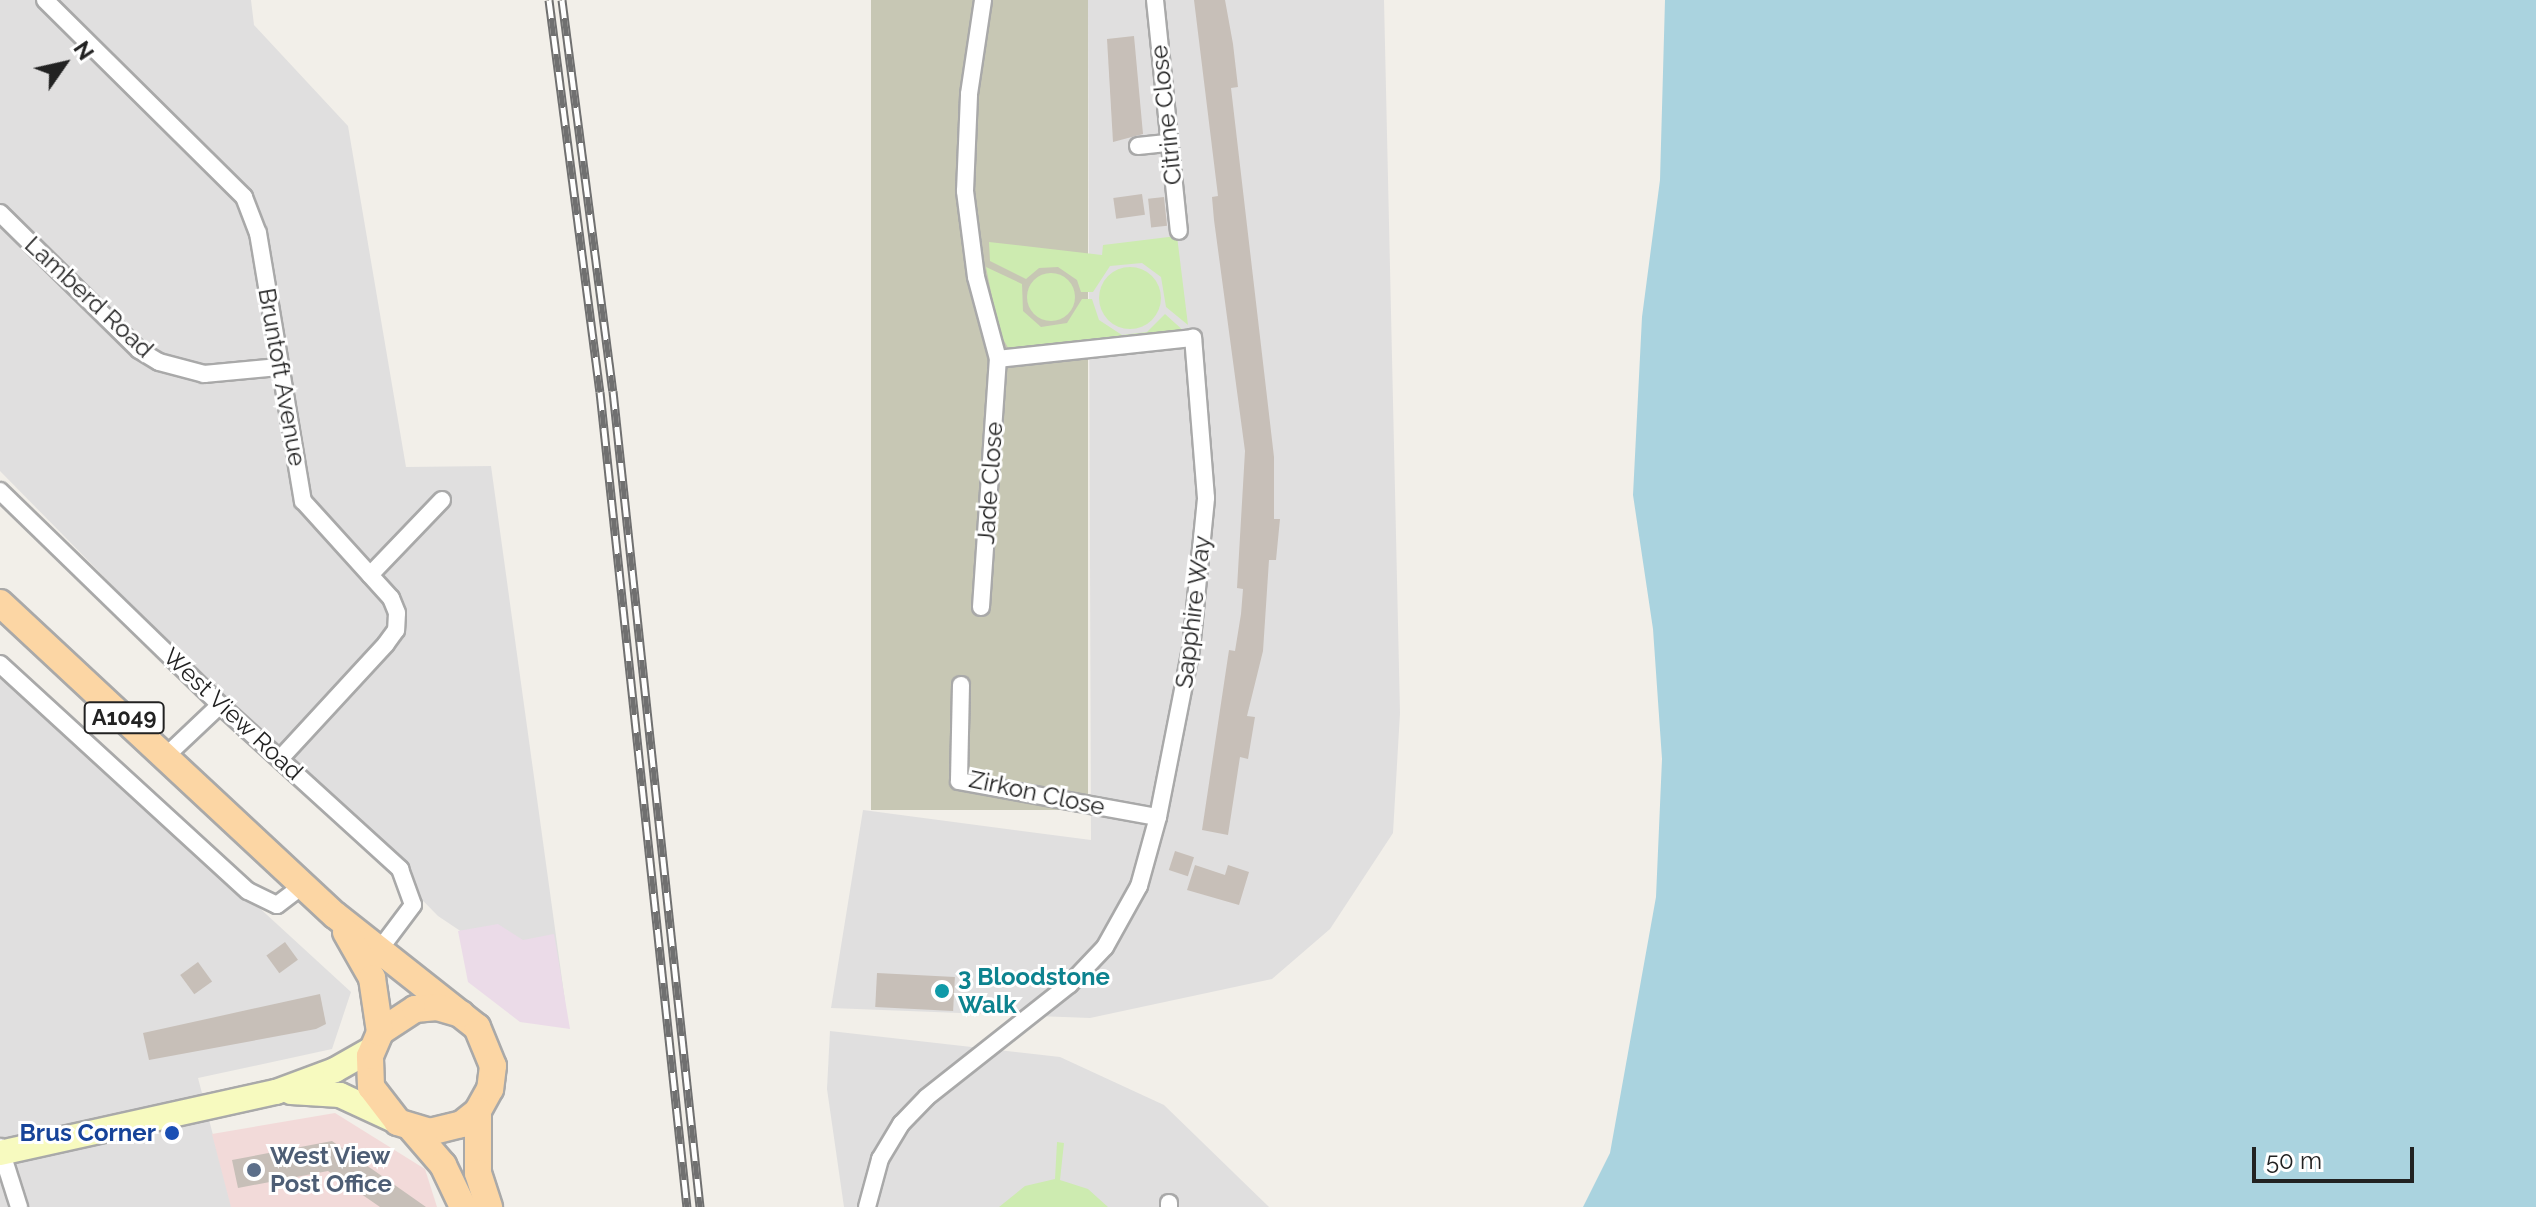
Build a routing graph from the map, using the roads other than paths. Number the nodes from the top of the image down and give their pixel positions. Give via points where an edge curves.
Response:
1 (45, 0) edge
2 (983, 0) edge
3 (1155, 0) edge
4 (1169, 143) junction
5 (1138, 146) dead end
6 (0, 213) edge
7 (1179, 231) dead end
8 (998, 359) junction
9 (279, 367) junction
10 (0, 491) edge
11 (442, 500) dead end
12 (370, 575) junction
13 (0, 603) edge
14 (981, 607) dead end
15 (0, 664) edge
16 (961, 685) dead end
17 (220, 705) junction
18 (166, 756) junction
19 (280, 759) junction
20 (1158, 817) junction
21 (305, 884) junction
22 (374, 958) junction
23 (461, 1014) junction
24 (376, 1040) junction
25 (276, 1092) junction
26 (478, 1111) junction
27 (405, 1126) junction
28 (1, 1151) edge
29 (19, 1207) edge
30 (463, 1207) edge
31 (489, 1207) edge
32 (867, 1207) edge

1 - 9 street, Bruntoft Avenue via 244,197 258,233
2 - 8 street via 969,94 965,191 982,305
3 - 4 street, Citrine Close
4 - 5 street
4 - 7 street, Citrine Close
6 - 9 street, Lamberd Road via 139,350 159,362 204,374
8 - 14 street, Jade Close
8 - 20 street, Sapphire Way via 1193,338 1205,437 1201,574
9 - 12 street, Bruntoft Avenue via 303,501
10 - 17 street, West View Road
11 - 12 street
12 - 19 street, Bruntoft Avenue via 391,598 396,630
13 - 18 main road, A1049
15 - 21 street via 248,891 277,905
16 - 20 street, Zirkon Close via 959,781
17 - 18 street
17 - 19 street, West View Road
18 - 21 main road, A1049
19 - 22 street, West View Road via 400,869 409,884 413,905
20 - 32 street, Sapphire Way via 1139,886 1105,947 1069,985 1011,1026 901,1124 880,1159
21 - 22 main road, A1049
22 - 23 main road, A1049
22 - 24 main road, A1049
23 - 24 main road via 437,1007 415,1009
23 - 26 main road via 488,1044 493,1066 490,1089
24 - 25 street via 335,1070
24 - 27 main road via 371,1087
25 - 27 street via 340,1095
25 - 28 street
26 - 27 main road via 450,1129
26 - 31 main road via 478,1173
27 - 30 main road via 443,1165
28 - 29 street

